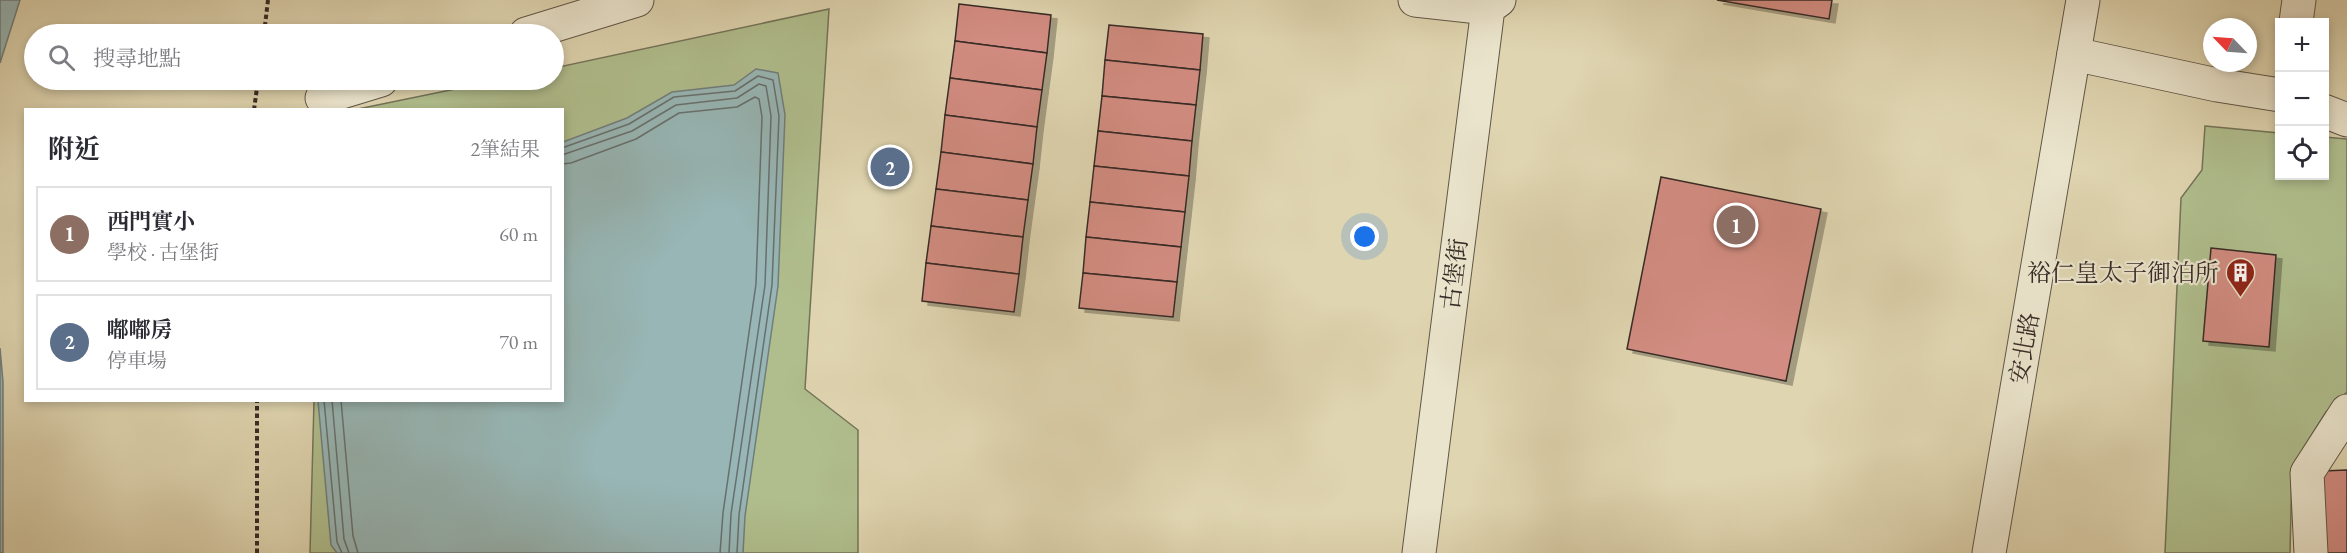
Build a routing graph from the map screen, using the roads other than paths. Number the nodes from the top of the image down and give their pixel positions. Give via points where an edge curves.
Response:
1 (637, 0) edge
2 (1415, 0) edge
3 (2083, 0) edge
4 (2299, 0) edge
5 (1493, 4) edge
6 (2297, 18) edge
7 (559, 24) edge
8 (2074, 54) junction
9 (348, 90) edge
10 (2275, 94) edge
11 (321, 98) dead end
12 (2329, 113) edge
13 (2347, 120) edge
14 (2347, 411) edge
15 (1419, 553) edge
16 (1989, 553) edge
17 (2311, 553) edge

1 - 7 street
2 - 5 street
3 - 8 street, 安北路
4 - 6 street
5 - 15 street, 古堡街
8 - 10 street
8 - 16 street, 安北路
9 - 11 street
12 - 13 street
14 - 17 street via 2307,473

